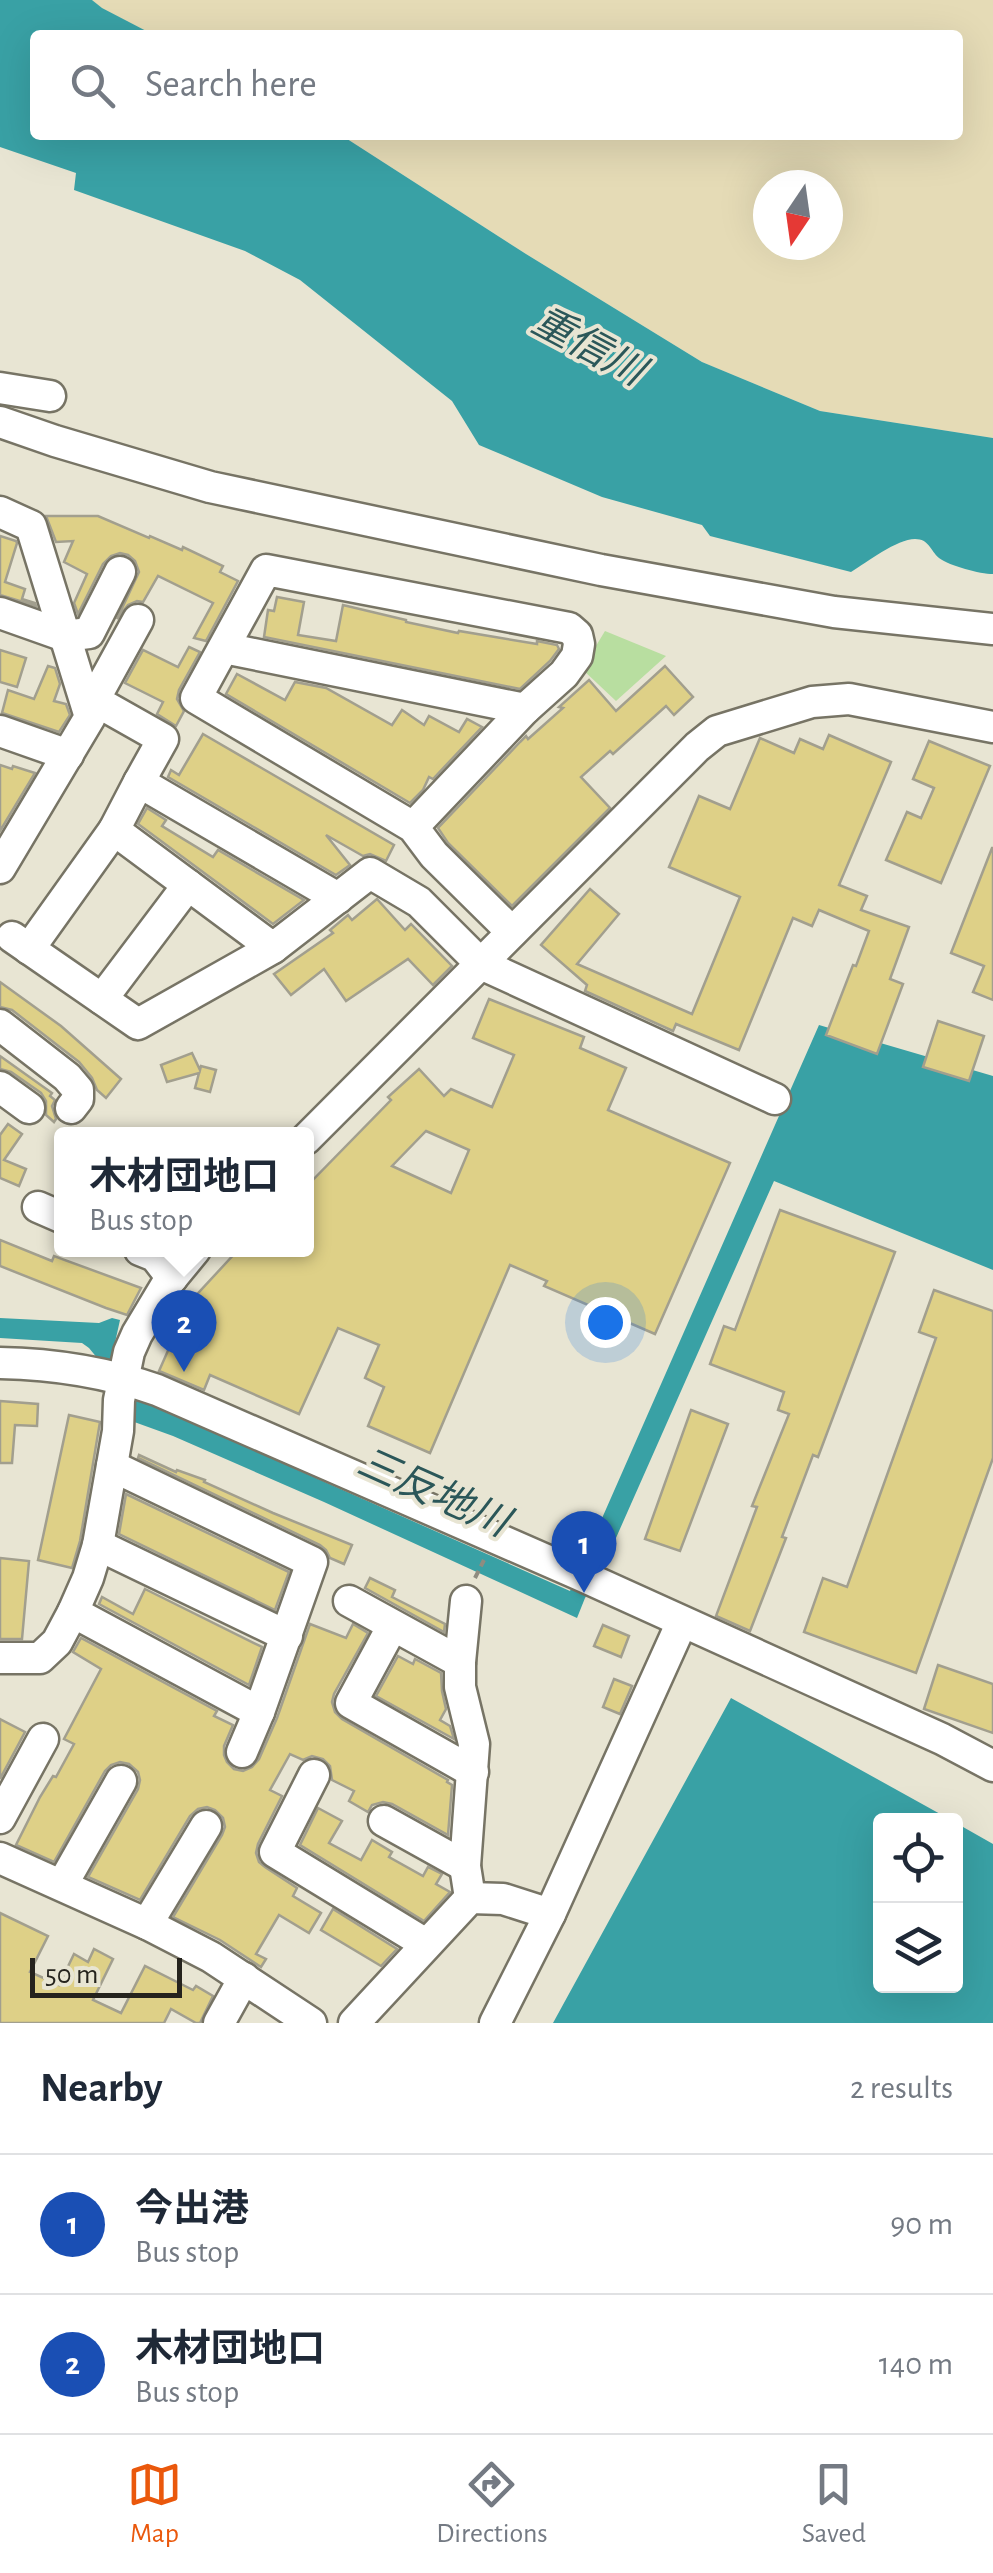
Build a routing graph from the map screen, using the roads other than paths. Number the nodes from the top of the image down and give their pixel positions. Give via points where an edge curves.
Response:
1 (0, 388) edge
2 (50, 396) dead end
3 (0, 422) edge
4 (0, 512) edge
5 (120, 572) dead end
6 (0, 613) edge
7 (138, 620) dead end
8 (993, 629) edge
9 (65, 636) junction
10 (224, 648) junction
11 (90, 702) junction
12 (526, 709) junction
13 (993, 727) edge
14 (0, 731) edge
15 (68, 755) junction
16 (139, 782) junction
17 (413, 827) junction
18 (114, 830) junction
19 (3, 860) edge
20 (188, 885) junction
21 (338, 898) junction
22 (512, 932) junction
23 (273, 948) junction
24 (481, 964) junction
25 (102, 999) junction
26 (0, 1025) edge
27 (774, 1099) dead end
28 (71, 1108) dead end
29 (314, 1131) edge
30 (156, 1257) edge
31 (189, 1257) edge
32 (172, 1278) junction
33 (0, 1363) edge
34 (123, 1379) junction
35 (112, 1466) junction
36 (98, 1545) junction
37 (471, 1589) road end
38 (349, 1601) dead end
39 (73, 1612) junction
40 (682, 1622) junction
41 (392, 1626) junction
42 (286, 1636) junction
43 (0, 1658) edge
44 (460, 1662) junction
45 (259, 1712) junction
46 (43, 1740) dead end
47 (242, 1752) dead end
48 (993, 1766) edge
49 (474, 1772) junction
50 (314, 1774) dead end
51 (122, 1781) dead end
52 (0, 1818) edge
53 (384, 1820) dead end
54 (206, 1826) dead end
55 (0, 1858) edge
56 (465, 1866) junction
57 (62, 1886) junction
58 (470, 1898) junction
59 (550, 1914) junction
60 (146, 1924) junction
61 (426, 1944) junction
62 (244, 1978) junction
63 (220, 2023) edge
64 (311, 2023) edge
65 (354, 2023) edge
66 (495, 2023) edge

1 - 2 street
3 - 8 street via 210,487 582,566 834,612
4 - 9 street via 31,526
5 - 9 street via 89,633
6 - 9 street
7 - 11 street
9 - 11 street
10 - 12 street
10 - 12 street via 266,570 569,628 577,635 576,656
10 - 17 street via 196,698
11 - 15 street via 90,717
11 - 16 street via 163,739
12 - 17 street
13 - 22 street via 849,699 812,702 717,731
14 - 15 street
15 - 19 street
16 - 18 street
16 - 21 street
17 - 22 street
18 - 20 street
18 - 25 street via 21,943
20 - 23 street
20 - 25 street
21 - 23 street
21 - 24 street via 370,873 419,902
22 - 24 street
23 - 25 street via 138,1024
24 - 27 street
24 - 29 street
26 - 28 street via 67,1077 78,1090
30 - 32 street
31 - 32 street
32 - 34 street via 137,1334
33 - 34 street
34 - 35 street
34 - 40 street
35 - 36 street
35 - 42 street via 312,1562
36 - 39 street
36 - 42 street
37 - 44 street
38 - 41 street
39 - 43 street via 40,1658
39 - 45 street
40 - 48 street
40 - 59 street
41 - 44 street
41 - 49 street via 351,1704
42 - 45 street
44 - 49 street
45 - 47 street
46 - 52 street
49 - 56 street
50 - 61 street via 275,1852
51 - 57 street
53 - 56 street
54 - 60 street
55 - 57 street
56 - 58 street
57 - 60 street
58 - 59 street
58 - 61 street
59 - 66 street
60 - 62 street
61 - 65 street
62 - 63 street
62 - 64 street

